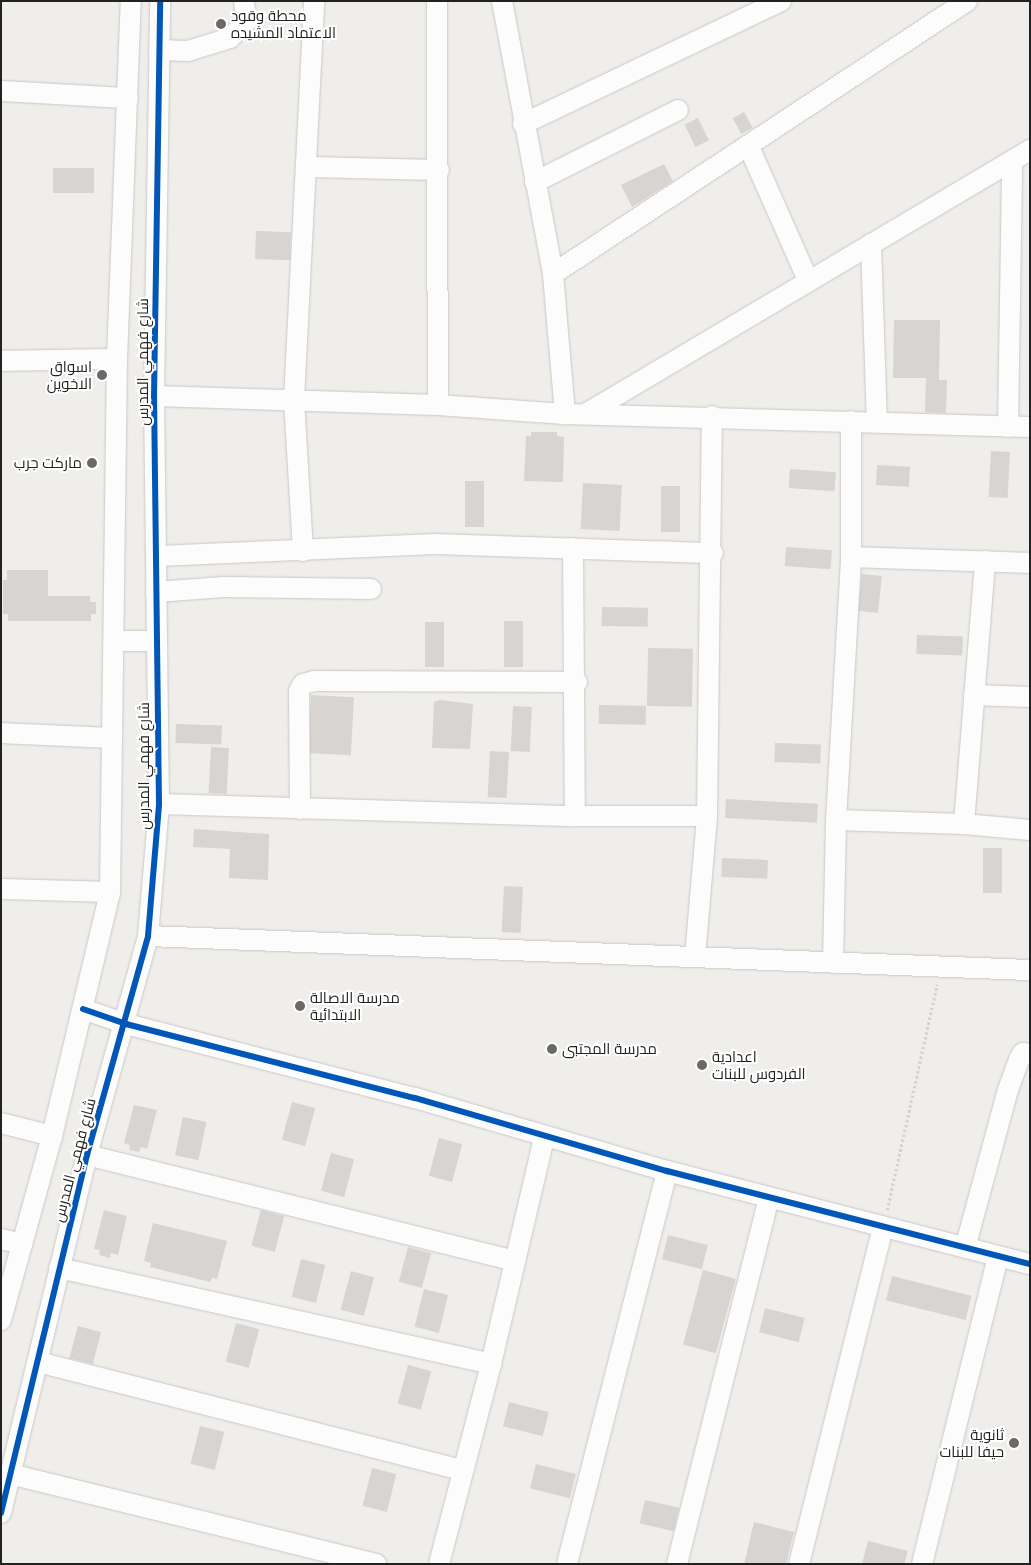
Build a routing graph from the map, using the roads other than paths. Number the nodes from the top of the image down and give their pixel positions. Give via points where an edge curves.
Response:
1 (131, 1) edge
2 (160, 1) edge
3 (244, 1) edge
4 (314, 1) edge
5 (437, 1) edge
6 (502, 1) edge
7 (781, 1) edge
8 (967, 1) edge
9 (160, 50) junction
10 (1, 91) edge
11 (128, 98) junction
12 (678, 110) dead end
13 (523, 124) junction
14 (748, 147) junction
15 (1030, 150) edge
16 (1012, 160) junction
17 (306, 167) junction
18 (439, 170) junction
19 (535, 182) junction
20 (871, 244) junction
21 (554, 274) junction
22 (808, 280) junction
23 (117, 359) junction
24 (1, 361) edge
25 (154, 396) junction
26 (294, 400) junction
27 (438, 406) junction
28 (587, 413) junction
29 (565, 414) junction
30 (712, 416) junction
31 (851, 421) junction
32 (876, 422) junction
33 (1008, 427) junction
34 (1030, 427) edge
35 (573, 548) junction
36 (303, 552) junction
37 (712, 553) junction
38 (158, 556) junction
39 (851, 557) junction
40 (984, 561) junction
41 (1030, 563) edge
42 (371, 589) dead end
43 (156, 592) junction
44 (115, 641) junction
45 (156, 641) junction
46 (577, 682) junction
47 (974, 696) junction
48 (1030, 697) edge
49 (1, 733) edge
50 (112, 738) junction
51 (159, 804) junction
52 (300, 809) junction
53 (576, 816) junction
54 (707, 816) junction
55 (836, 820) junction
56 (964, 824) junction
57 (1030, 830) edge
58 (1, 889) edge
59 (110, 892) junction
60 (148, 936) junction
61 (695, 956) junction
62 (833, 962) junction
63 (1030, 970) edge
64 (83, 1009) junction
65 (126, 1024) junction
66 (1030, 1054) edge
67 (1, 1124) edge
68 (52, 1136) junction
69 (544, 1138) junction
70 (87, 1155) junction
71 (667, 1171) junction
72 (770, 1197) junction
73 (883, 1226) junction
74 (1, 1239) edge
75 (22, 1244) junction
76 (965, 1248) junction
77 (998, 1257) junction
78 (514, 1261) junction
79 (1030, 1264) edge
80 (59, 1268) junction
81 (1, 1320) edge
82 (38, 1362) junction
83 (491, 1364) junction
84 (462, 1470) junction
85 (10, 1474) junction
86 (1, 1513) edge
87 (317, 1558) edge
88 (376, 1564) edge
89 (438, 1564) edge
90 (567, 1564) edge
91 (677, 1564) edge
92 (799, 1564) edge
93 (922, 1564) edge

1 - 11 street, شارع فهمي المدرس
2 - 9 street, شارع فهمي المدرس
3 - 9 street via 246,22 230,38 188,50
4 - 17 street
5 - 18 street
6 - 13 street
7 - 13 street
8 - 14 street
9 - 25 street, شارع فهمي المدرس
10 - 11 street
11 - 23 street, شارع فهمي المدرس
12 - 19 street
13 - 19 street
14 - 21 street
14 - 22 street
15 - 16 street
16 - 20 street
16 - 33 street
17 - 18 street
17 - 26 street
18 - 27 street
19 - 21 street
20 - 22 street
20 - 32 street
21 - 29 street
22 - 28 street
23 - 24 street
23 - 44 street, شارع فهمي المدرس
25 - 26 street
25 - 38 street, شارع فهمي المدرس
26 - 27 street
26 - 36 street
27 - 29 street
28 - 29 street
28 - 30 street
30 - 31 street
30 - 37 street
31 - 32 street
31 - 39 street
32 - 33 street
33 - 34 street
35 - 36 street via 435,544
35 - 37 street
35 - 46 street
36 - 38 street
37 - 54 street
38 - 43 street, شارع فهمي المدرس
39 - 40 street
39 - 55 street
40 - 41 street
40 - 47 street
42 - 43 street via 224,587
43 - 45 street, شارع فهمي المدرس
44 - 45 street
44 - 50 street, شارع فهمي المدرس
45 - 51 street, شارع فهمي المدرس
46 - 52 street via 314,681 303,684 299,691
46 - 53 street
47 - 48 street
47 - 56 street
49 - 50 street
50 - 59 street, شارع فهمي المدرس
51 - 52 street
51 - 60 street, شارع فهمي المدرس
52 - 53 street
53 - 54 street
54 - 61 street
55 - 56 street
55 - 62 street
56 - 57 street
58 - 59 street
59 - 64 street, شارع فهمي المدرس
60 - 61 street
60 - 65 street, شارع فهمي المدرس
61 - 62 street
62 - 63 street
64 - 65 street
64 - 68 street, شارع فهمي المدرس
65 - 69 street via 416,1098
65 - 70 street, شارع فهمي المدرس
66 - 76 street via 1023,1053 1019,1059 1008,1090
67 - 68 street
68 - 75 street, شارع فهمي المدرس
69 - 71 street
69 - 78 street
70 - 78 street
70 - 80 street, شارع فهمي المدرس
71 - 72 street
71 - 90 street
72 - 73 street
72 - 91 street
73 - 76 street
73 - 92 street
74 - 75 street
75 - 81 street, شارع فهمي المدرس
76 - 77 street
77 - 79 street
77 - 93 street
78 - 83 street
80 - 82 street, شارع فهمي المدرس
80 - 83 street
82 - 84 street
82 - 85 street, شارع فهمي المدرس
83 - 84 street
84 - 89 street
85 - 86 street, شارع فهمي المدرس
85 - 87 street
87 - 88 street

